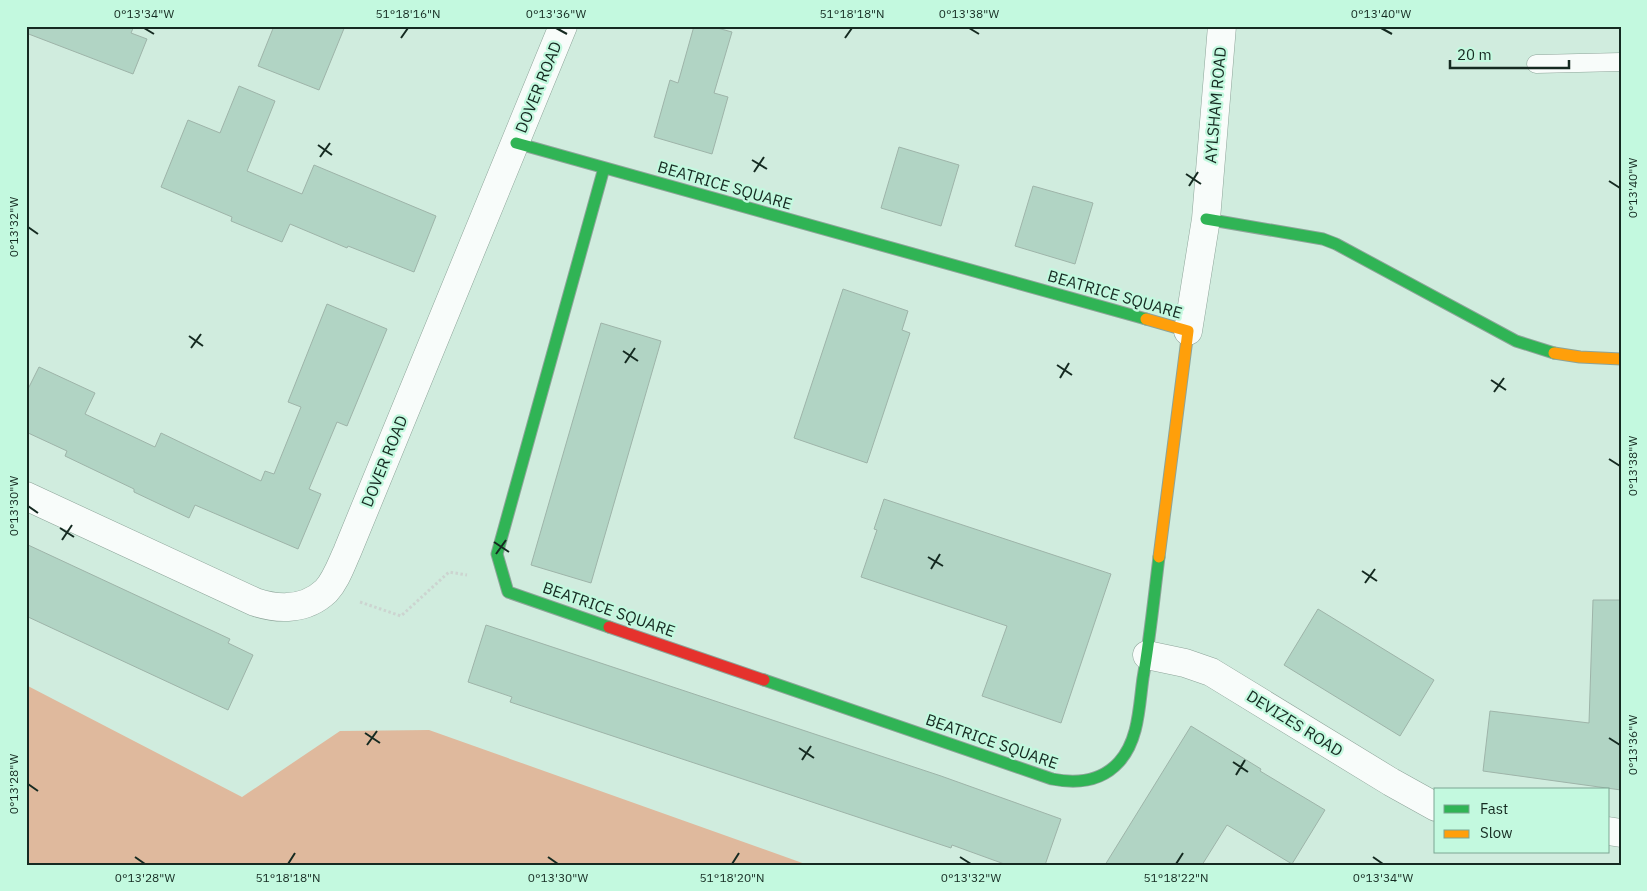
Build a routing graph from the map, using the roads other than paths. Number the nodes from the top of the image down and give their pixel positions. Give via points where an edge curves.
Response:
1 (563, 26) edge
2 (1222, 26) edge
3 (1621, 62) edge
4 (1536, 64) dead end
5 (516, 143) junction
6 (604, 168) junction
7 (1206, 219) junction
8 (1188, 332) junction
9 (1621, 359) edge
10 (26, 496) edge
11 (1147, 655) junction
12 (1434, 806) edge

1 - 5 street, DOVER ROAD
2 - 7 street, AYLSHAM ROAD
3 - 4 lane
5 - 6 street, BEATRICE SQUARE
5 - 10 street, DOVER ROAD via 347,552 326,591 309,602 289,608 272,608
6 - 8 street, BEATRICE SQUARE
6 - 11 street, BEATRICE SQUARE via 497,554 508,592 1068,782 1104,774 1119,762 1130,745
7 - 8 street, AYLSHAM ROAD
7 - 9 street via 1323,239 1516,341 1550,352
8 - 11 street, BEATRICE SQUARE
11 - 12 street, DEVIZES ROAD via 1211,672

